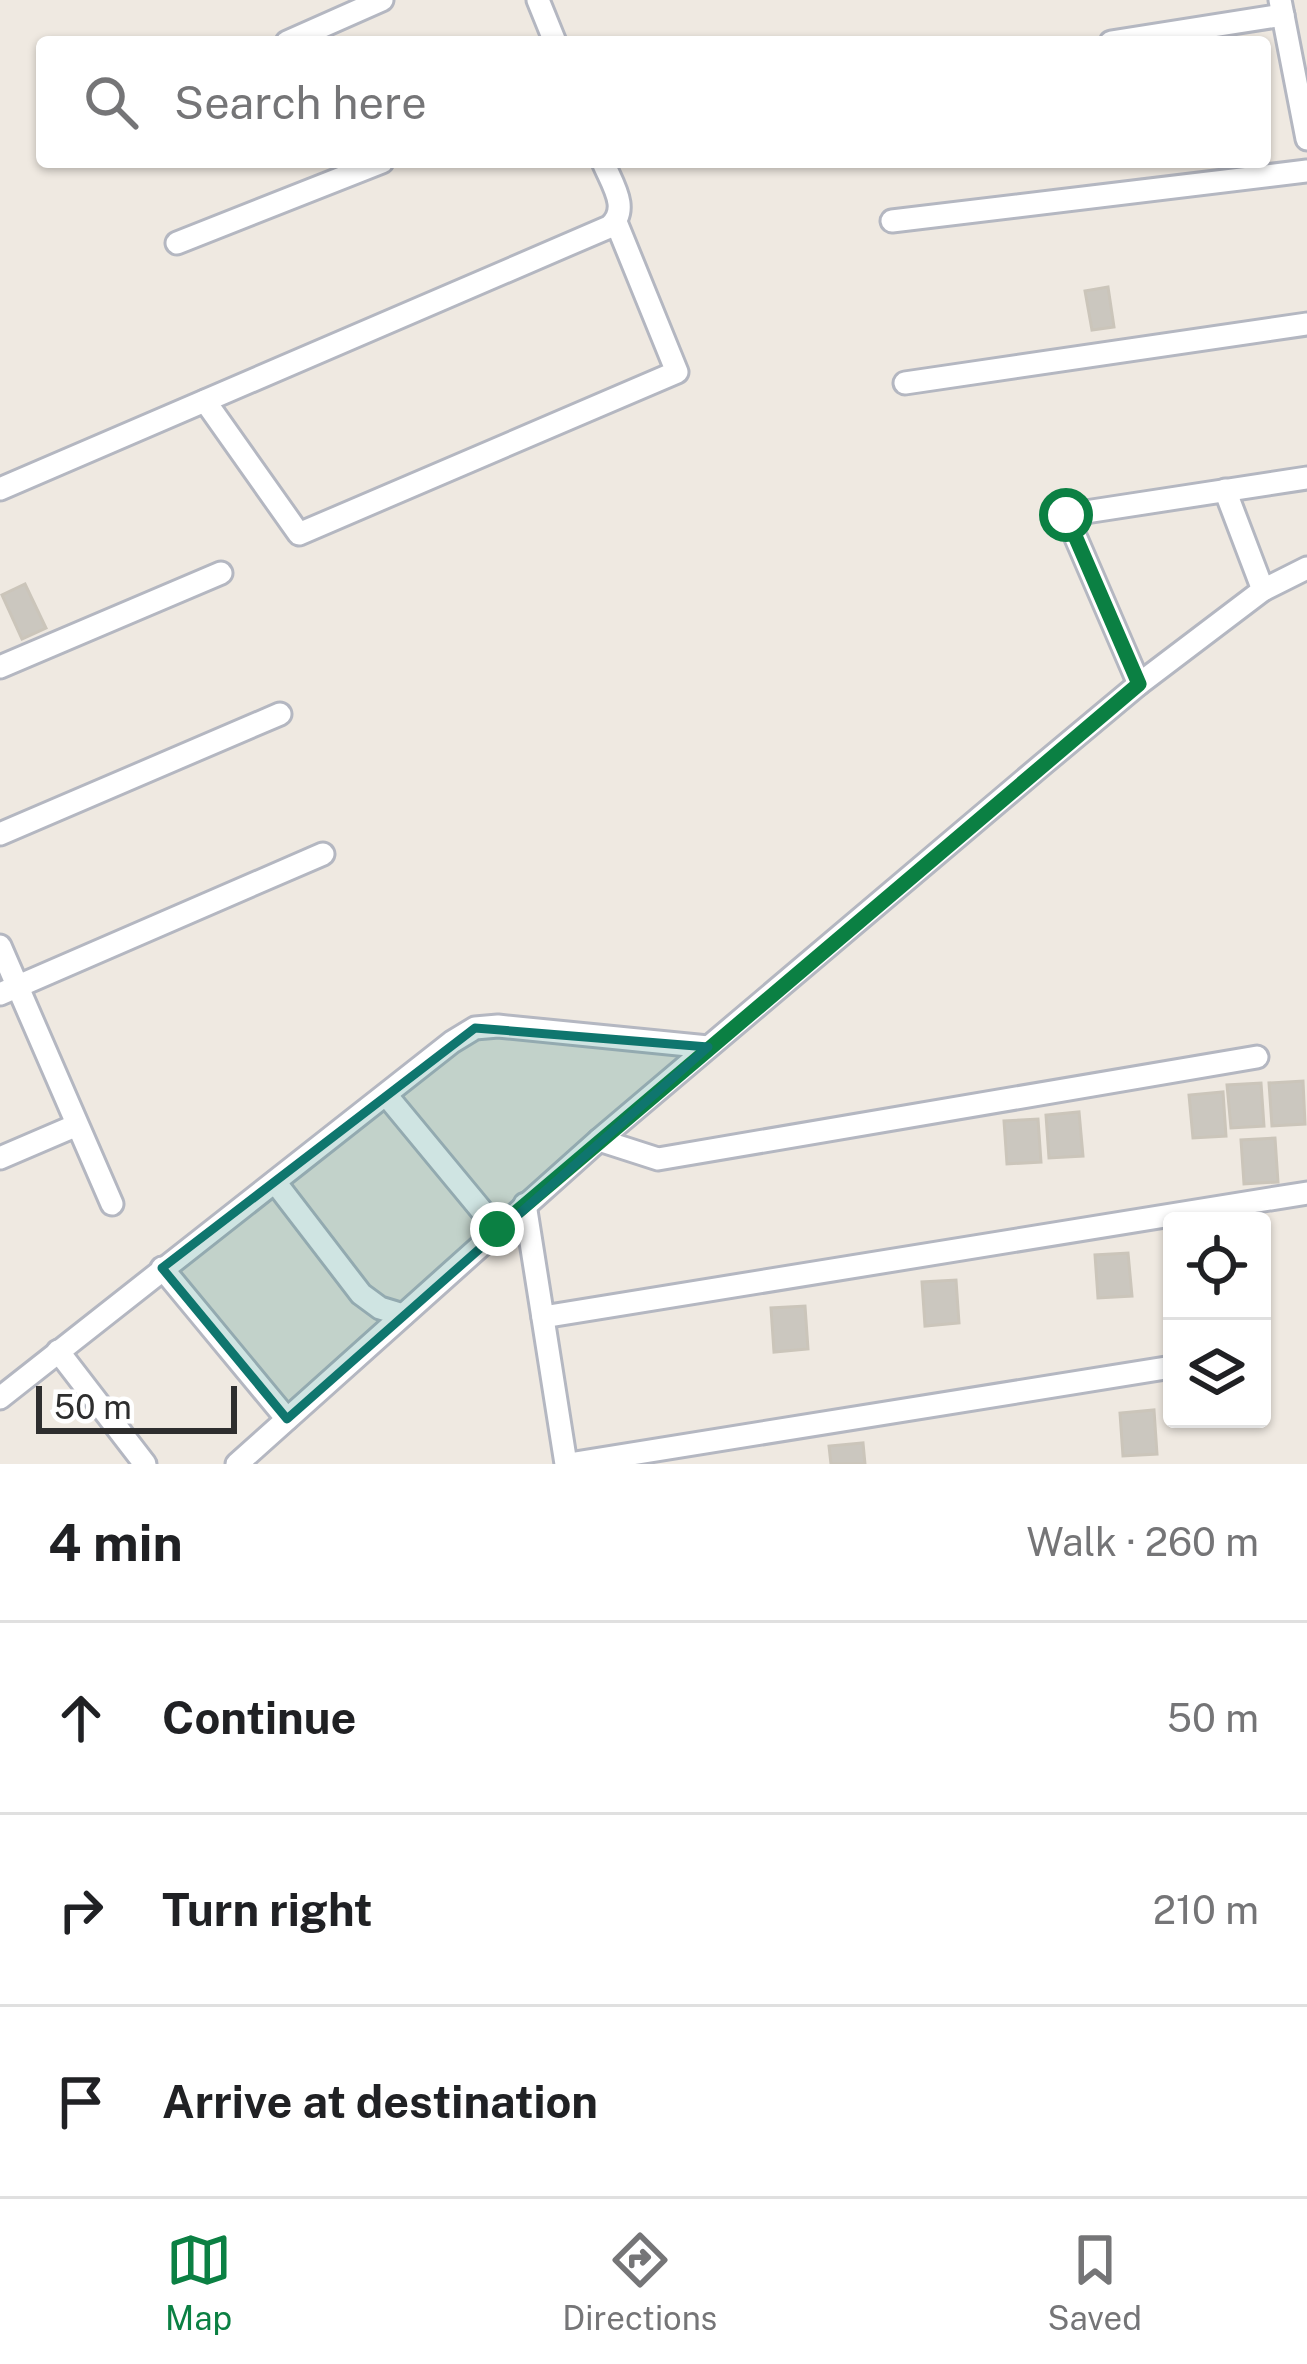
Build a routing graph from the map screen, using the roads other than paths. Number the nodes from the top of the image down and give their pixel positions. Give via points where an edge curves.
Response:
1 (382, 0) edge
2 (538, 0) edge
3 (1282, 8) edge
4 (301, 36) edge
5 (553, 36) edge
6 (1141, 36) edge
7 (1307, 139) edge
8 (367, 168) edge
9 (605, 168) edge
10 (1307, 170) edge
11 (892, 221) dead end
12 (616, 222) junction
13 (177, 243) dead end
14 (1307, 324) edge
15 (905, 383) dead end
16 (205, 401) junction
17 (1307, 478) edge
18 (0, 489) edge
19 (1225, 490) junction
20 (1307, 568) edge
21 (221, 573) dead end
22 (1263, 590) junction
23 (0, 667) edge
24 (1139, 684) junction
25 (280, 714) dead end
26 (0, 834) edge
27 (323, 854) dead end
28 (0, 946) edge
29 (9, 990) edge
30 (708, 1047) junction
31 (1257, 1057) dead end
32 (387, 1096) junction
33 (77, 1125) junction
34 (599, 1139) junction
35 (0, 1158) edge
36 (275, 1182) junction
37 (1307, 1193) edge
38 (112, 1204) dead end
39 (525, 1204) junction
40 (497, 1229) junction
41 (162, 1268) junction
42 (403, 1315) junction
43 (543, 1317) junction
44 (58, 1351) junction
45 (1163, 1368) edge
46 (0, 1398) edge
47 (287, 1419) junction
48 (145, 1464) edge
49 (237, 1464) edge
50 (567, 1464) edge

1 - 4 street
2 - 5 street
3 - 6 street
3 - 7 street
8 - 13 street
9 - 12 street via 621,208
10 - 11 street
12 - 16 street
12 - 16 street via 677,372 299,534
14 - 15 street
16 - 18 street
17 - 19 street
19 - 22 street
19 - 24 street via 1066,515
20 - 22 street
21 - 23 street
22 - 24 street
24 - 30 street
25 - 26 street
27 - 29 street
28 - 29 street
29 - 33 street
30 - 32 street via 475,1028
30 - 34 street
31 - 34 street via 658,1160
32 - 36 street
32 - 40 street
33 - 35 street
33 - 38 street
34 - 39 street
36 - 41 street
36 - 42 street via 361,1294
37 - 43 street
39 - 40 street
39 - 43 street
40 - 42 street
41 - 44 street
41 - 47 street
42 - 47 street
43 - 50 street
44 - 46 street
44 - 48 street
45 - 50 street
47 - 49 street

